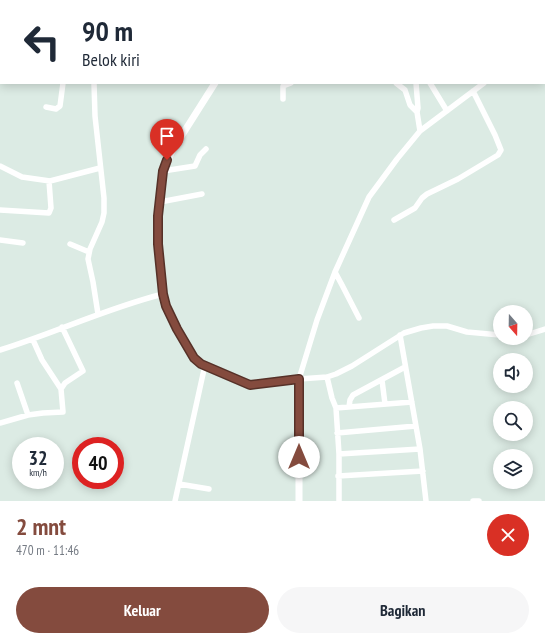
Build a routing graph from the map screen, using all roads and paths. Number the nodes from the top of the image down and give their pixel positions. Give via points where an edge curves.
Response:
1 (63, 84) edge
2 (94, 84) edge
3 (214, 84) edge
4 (288, 84) edge
5 (397, 84) edge
6 (406, 84) edge
7 (416, 84) edge
8 (431, 84) edge
9 (483, 84) edge
10 (401, 87) junction
11 (473, 91) junction
12 (283, 99) dead end
13 (46, 107) dead end
14 (446, 111) junction
15 (417, 112) junction
16 (420, 131) junction
17 (206, 148) dead end
18 (0, 166) edge
19 (100, 168) junction
20 (163, 171) junction
21 (49, 181) junction
22 (202, 194) dead end
23 (160, 202) junction
24 (0, 210) edge
25 (394, 220) dead end
26 (0, 240) edge
27 (23, 243) dead end
28 (70, 244) dead end
29 (89, 252) junction
30 (334, 272) junction
31 (160, 295) junction
32 (98, 314) junction
33 (359, 318) dead end
34 (62, 327) junction
35 (545, 329) edge
36 (533, 333) edge
37 (493, 334) edge
38 (400, 335) junction
39 (33, 340) junction
40 (0, 350) edge
41 (205, 365) junction
42 (405, 367) junction
43 (327, 377) junction
44 (299, 379) junction
45 (382, 380) junction
46 (17, 383) dead end
47 (61, 389) junction
48 (412, 402) junction
49 (385, 404) junction
50 (349, 407) junction
51 (336, 408) junction
52 (28, 415) junction
53 (0, 423) edge
54 (416, 426) junction
55 (337, 433) junction
56 (420, 449) junction
57 (339, 454) junction
58 (423, 471) junction
59 (338, 476) junction
60 (179, 484) junction
61 (209, 489) dead end
62 (479, 500) edge
63 (175, 501) edge
64 (299, 501) edge
65 (339, 501) edge
66 (426, 501) edge
67 (473, 501) edge

1 - 13 street via 60,106 56,109
2 - 19 street
3 - 20 street via 172,151
4 - 12 street via 283,86
5 - 10 street
6 - 10 street
7 - 15 street
8 - 14 street
9 - 11 street
10 - 15 street via 407,93 410,105
11 - 14 street
11 - 25 street via 495,135 500,152 458,179 427,194 415,208
14 - 16 street
15 - 16 street
16 - 30 street via 369,197
17 - 20 street via 195,166
18 - 21 street via 22,177
19 - 21 street
19 - 29 street via 104,213
20 - 23 street
21 - 24 street via 49,213
22 - 23 street
23 - 31 street
26 - 27 street
28 - 29 street
29 - 32 street
30 - 33 street
30 - 44 street
31 - 32 street
31 - 41 street via 194,358
32 - 34 street
34 - 39 street
34 - 47 street via 82,371
35 - 36 street
37 - 38 street via 433,326
38 - 42 street
38 - 43 street via 352,366
39 - 40 street
39 - 47 street via 42,360
41 - 44 street via 250,385
41 - 60 street
42 - 45 street
42 - 48 street
43 - 44 street
43 - 51 street
44 - 64 street
45 - 49 street
45 - 50 street via 353,395
46 - 52 street
47 - 52 street via 63,413
48 - 49 street
48 - 54 street
49 - 50 street
50 - 51 street
51 - 55 street
52 - 53 street
54 - 55 street
54 - 56 street
55 - 57 street
56 - 57 street
56 - 58 street
57 - 59 street
58 - 59 street
58 - 66 street
59 - 65 street
60 - 61 street
60 - 63 street
62 - 67 street

